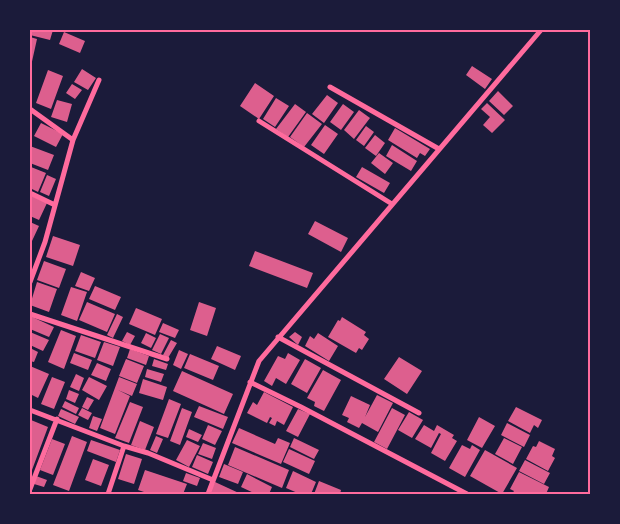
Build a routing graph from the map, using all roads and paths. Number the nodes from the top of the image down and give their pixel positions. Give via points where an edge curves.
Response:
1 (541, 30) edge
2 (99, 80) dead end
3 (330, 87) dead end
4 (30, 109) edge
5 (258, 121) dead end
6 (73, 140) junction
7 (439, 149) junction
8 (30, 193) edge
9 (392, 204) junction
10 (55, 205) junction
11 (30, 282) edge
12 (30, 314) edge
13 (278, 337) junction
14 (167, 360) dead end
15 (250, 382) junction
16 (30, 410) edge
17 (419, 413) dead end
18 (57, 419) junction
19 (124, 446) junction
20 (213, 480) junction
21 (30, 489) edge
22 (108, 494) edge
23 (208, 494) edge
24 (467, 494) edge

1 - 7 street
2 - 6 street
3 - 7 street
4 - 6 street
5 - 9 street
6 - 10 street
7 - 9 street
8 - 10 street
9 - 13 street
10 - 11 street
12 - 14 street
13 - 15 street via 259,361
13 - 17 street
15 - 20 street
15 - 24 street
16 - 18 street
18 - 19 street
18 - 21 street
19 - 20 street
19 - 22 street
20 - 23 street

